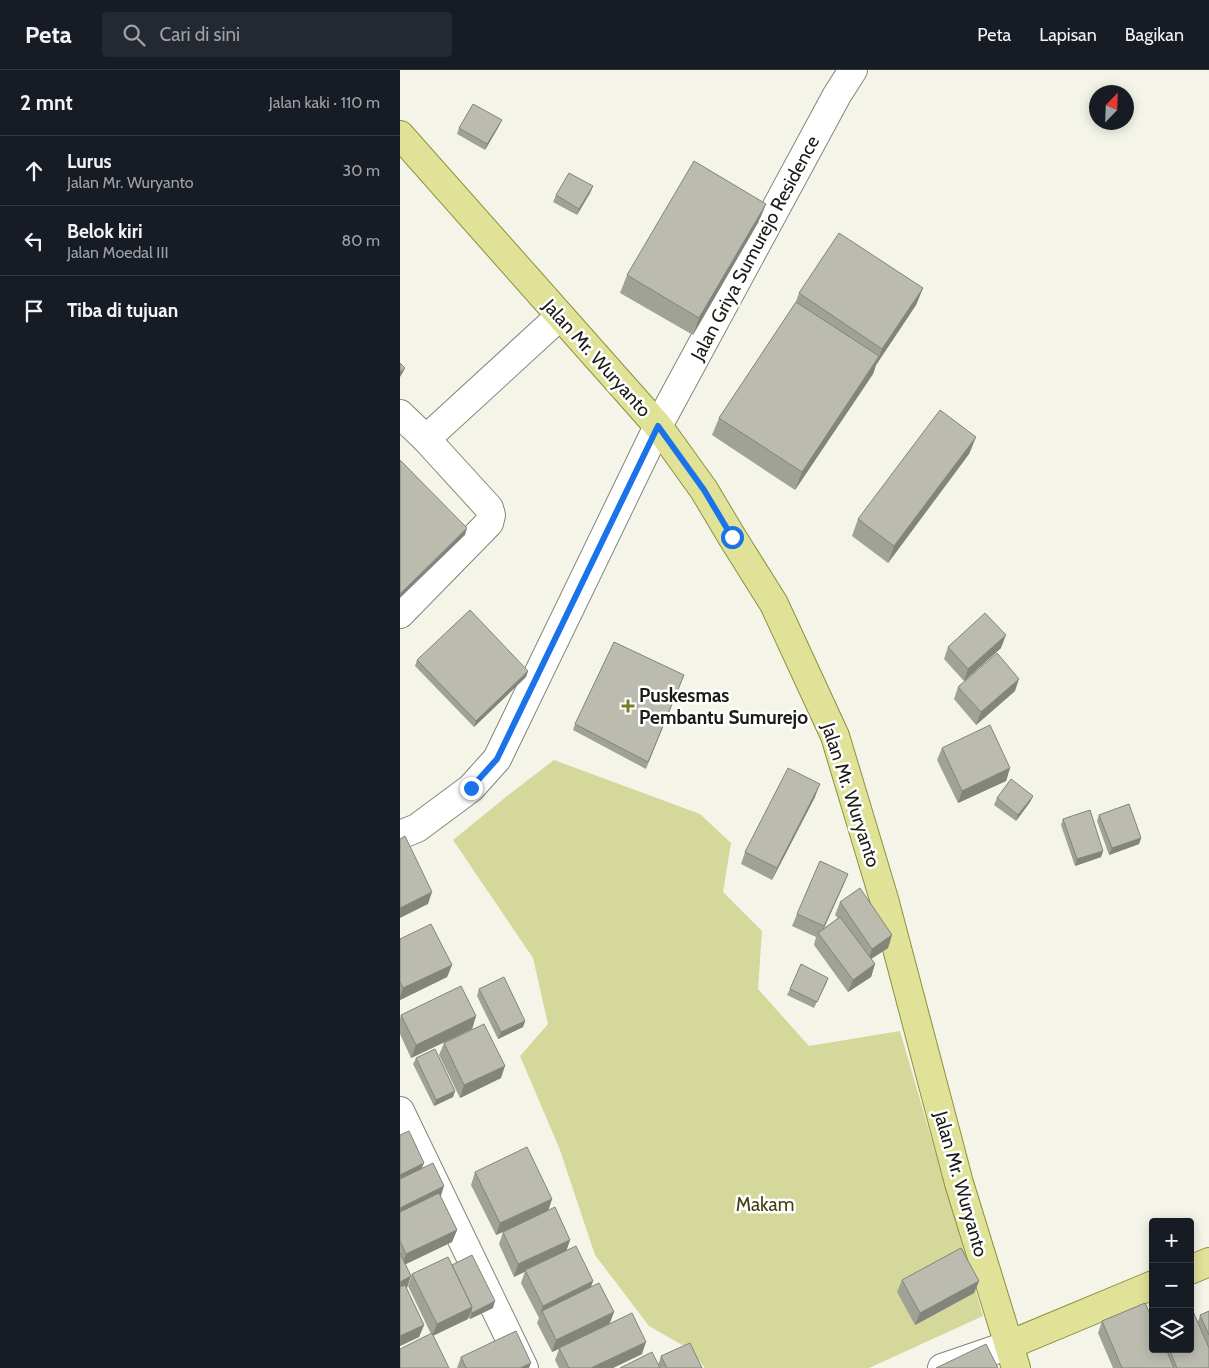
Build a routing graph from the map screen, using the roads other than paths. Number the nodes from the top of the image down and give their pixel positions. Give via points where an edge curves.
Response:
1 (853, 70) edge
2 (400, 135) edge
3 (560, 316) junction
4 (400, 414) edge
5 (658, 426) junction
6 (426, 439) junction
7 (400, 614) edge
8 (400, 835) edge
9 (400, 1111) edge
10 (1209, 1262) edge
11 (1194, 1268) edge
12 (1149, 1287) edge
13 (1012, 1357) edge
14 (524, 1368) edge
15 (942, 1368) edge

1 - 5 street, Jalan Griya Sumurejo Residence
2 - 3 main road, Jalan Mr. Wuryanto
3 - 5 main road, Jalan Mr. Wuryanto
3 - 6 street
4 - 6 street
5 - 8 street, Jalan Griya Sumurejo Residence via 497,759 471,788 417,828
5 - 13 main road, Jalan Mr. Wuryanto via 704,490 774,604 835,736 884,899 959,1183
6 - 7 street via 489,508 489,523
9 - 14 street
10 - 11 main road
12 - 13 main road
13 - 15 street

